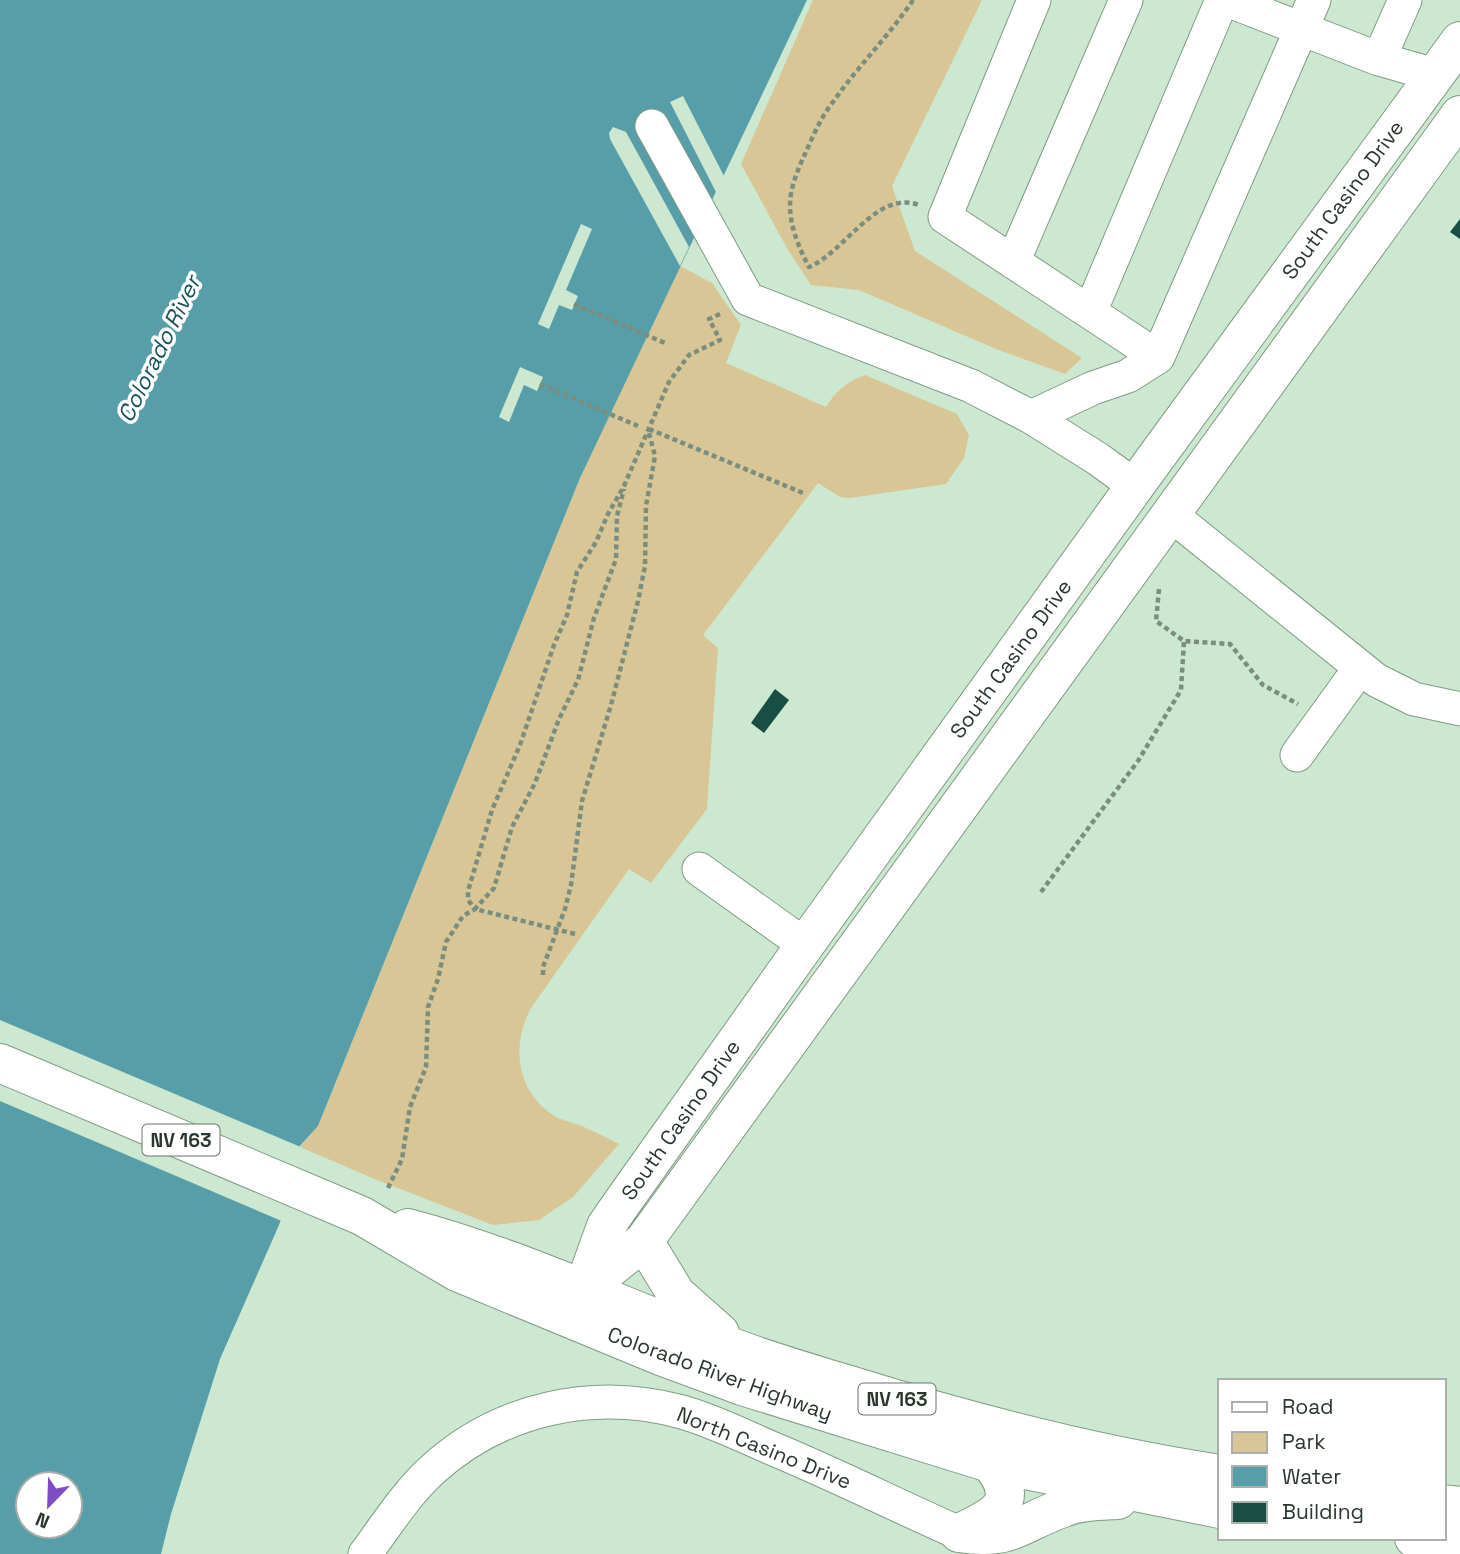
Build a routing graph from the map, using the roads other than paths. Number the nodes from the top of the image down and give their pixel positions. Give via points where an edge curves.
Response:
1 (1034, 0) edge
2 (1126, 0) edge
3 (1225, 0) edge
4 (1405, 0) edge
5 (1307, 15) edge
6 (1460, 41) edge
7 (1379, 59) junction
8 (1435, 75) junction
9 (1460, 115) edge
10 (652, 126) dead end
11 (1013, 261) junction
12 (1090, 312) junction
13 (1158, 357) junction
14 (1031, 417) junction
15 (1135, 486) junction
16 (1170, 514) junction
17 (1360, 668) junction
18 (1460, 709) edge
19 (1297, 755) dead end
20 (699, 869) dead end
21 (805, 945) junction
22 (0, 1063) edge
23 (644, 1241) junction
24 (574, 1304) junction
25 (741, 1351) junction
26 (990, 1463) junction
27 (1218, 1474) edge
28 (1176, 1502) junction
29 (1218, 1509) edge
30 (959, 1533) junction
31 (1429, 1540) edge
32 (1460, 1544) edge
33 (365, 1554) edge

1 - 11 street via 945,217
2 - 11 street
3 - 5 street
3 - 12 street
4 - 7 street
5 - 7 street
5 - 13 street
6 - 8 main road, South Casino Drive
7 - 8 street
8 - 15 main road, South Casino Drive
9 - 16 main road, South Casino Drive
10 - 14 street via 748,299 971,386
11 - 12 street
12 - 13 street
13 - 14 street via 1128,376
14 - 15 street
15 - 16 main road
15 - 21 main road, South Casino Drive
16 - 17 street
16 - 23 main road, South Casino Drive
17 - 18 street via 1414,699
17 - 19 street
20 - 21 street
21 - 24 main road, South Casino Drive via 606,1226
22 - 24 main road, Colorado River Highway / NV 163 via 362,1216 457,1272
23 - 24 main road, South Casino Drive
23 - 25 main road via 677,1293
24 - 25 main road, Colorado River Highway / NV 163
24 - 26 main road, Colorado River Highway / NV 163 via 742,1386
25 - 27 main road, Colorado River Highway / NV 163 via 975,1423
26 - 28 main road, Colorado River Highway / NV 163
26 - 30 main road via 1005,1486 1004,1499 994,1515
28 - 29 main road, Colorado River Highway / NV 163
28 - 30 main road via 1082,1503 997,1536
30 - 33 street, North Casino Drive via 685,1413 645,1404 594,1402 525,1415 453,1452 409,1495
31 - 32 main road

